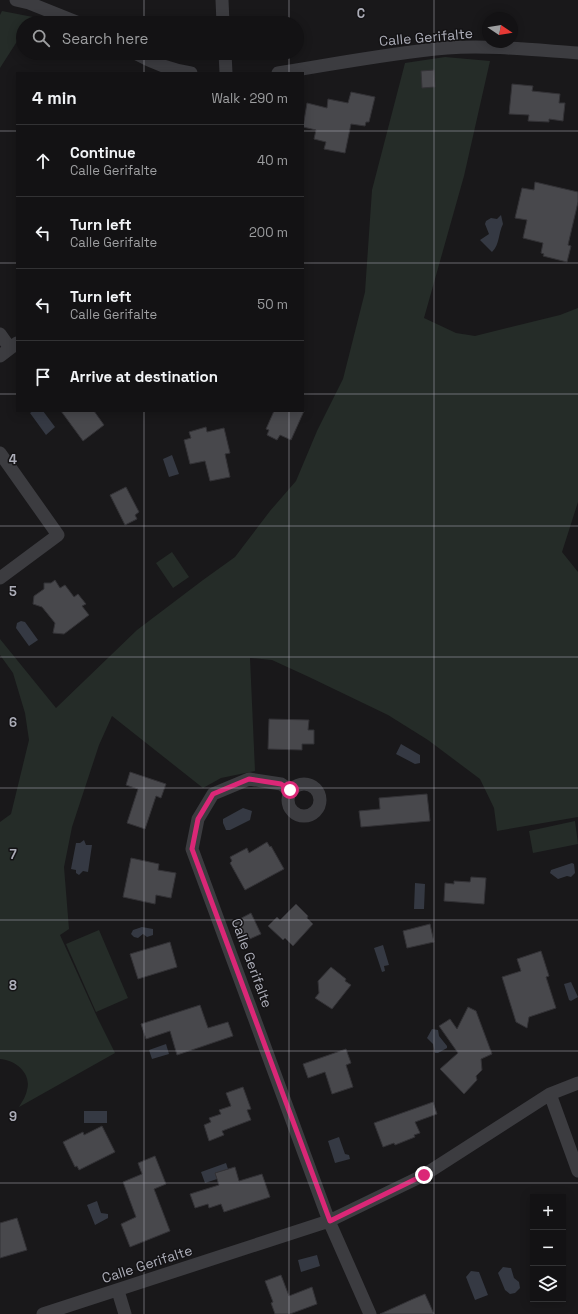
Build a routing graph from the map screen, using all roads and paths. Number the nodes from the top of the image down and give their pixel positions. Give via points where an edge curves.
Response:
1 (16, 0) edge
2 (222, 0) edge
3 (62, 16) edge
4 (223, 16) edge
5 (578, 53) edge
6 (148, 60) edge
7 (225, 60) edge
8 (182, 72) edge
9 (226, 72) edge
10 (284, 72) edge
11 (0, 334) edge
12 (9, 349) edge
13 (0, 453) edge
14 (0, 578) edge
15 (290, 790) dead end
16 (578, 1083) edge
17 (550, 1094) junction
18 (578, 1171) edge
19 (330, 1221) junction
20 (118, 1291) junction
21 (43, 1314) edge
22 (125, 1314) edge
23 (370, 1314) edge

1 - 3 street
2 - 4 street
5 - 10 street, Calle Gerifalte via 518,48 448,48
6 - 8 street
7 - 9 street
11 - 12 street
13 - 14 street via 58,535
15 - 19 street, Calle Gerifalte via 281,784 249,779 213,794 198,819 192,849
16 - 17 street, Calle Gerifalte
17 - 18 street
17 - 19 street, Calle Gerifalte via 424,1175
19 - 20 street, Calle Gerifalte
19 - 23 street, Calle Gerifalte
20 - 21 street, Calle Gerifalte
20 - 22 street

